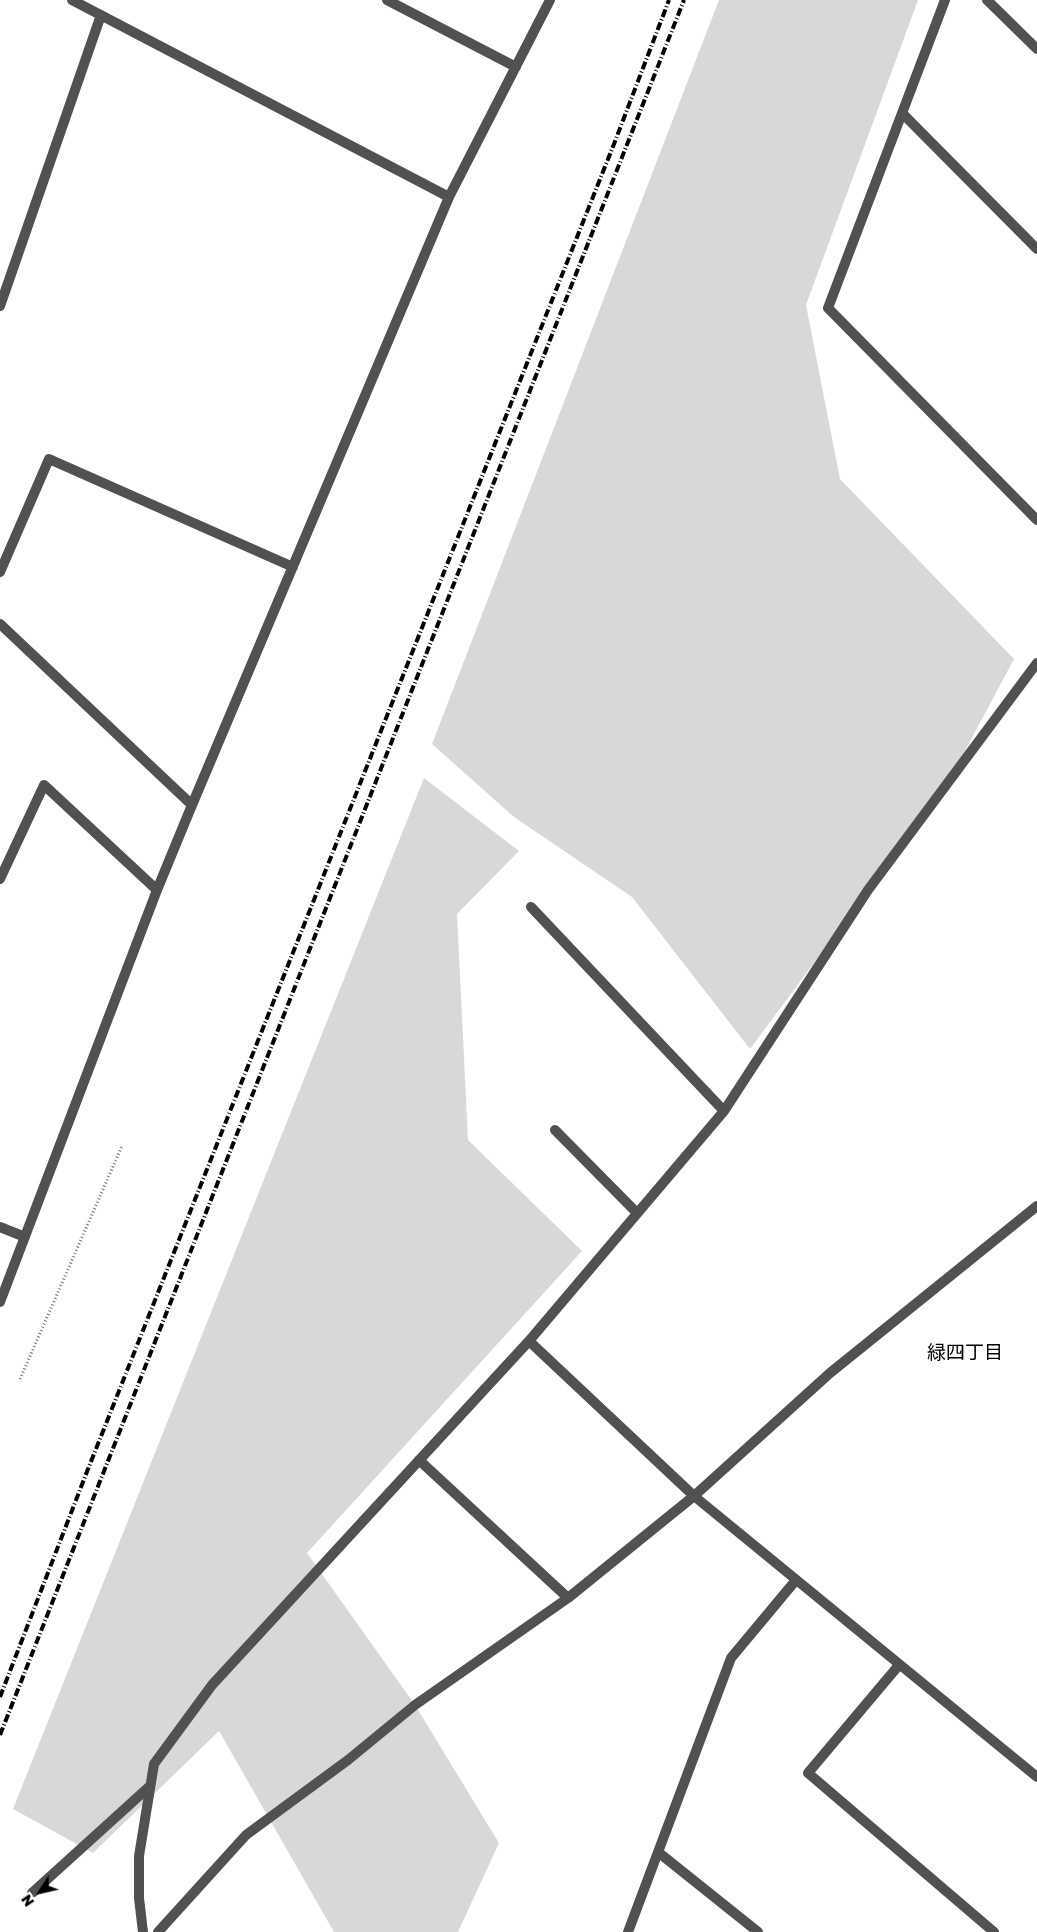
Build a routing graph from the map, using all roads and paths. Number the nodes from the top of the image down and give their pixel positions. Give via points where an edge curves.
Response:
1 (72, 0) edge
2 (387, 0) edge
3 (945, 0) edge
4 (987, 0) edge
5 (548, 1) edge
6 (101, 15) junction
7 (1037, 49) edge
8 (516, 67) junction
9 (902, 113) junction
10 (449, 197) junction
11 (1037, 249) edge
12 (0, 306) edge
13 (1037, 520) edge
14 (293, 567) junction
15 (0, 572) edge
16 (0, 624) edge
17 (1037, 663) edge
18 (192, 805) junction
19 (0, 879) edge
20 (157, 890) junction
21 (531, 907) dead end
22 (724, 1111) junction
23 (555, 1130) dead end
24 (122, 1146) dead end
25 (1037, 1206) edge
26 (637, 1213) junction
27 (0, 1228) edge
28 (25, 1238) junction
29 (0, 1302) edge
30 (529, 1341) junction
31 (20, 1379) dead end
32 (419, 1460) junction
33 (694, 1496) junction
34 (796, 1580) junction
35 (568, 1598) junction
36 (899, 1665) junction
37 (1037, 1777) edge
38 (150, 1786) junction
39 (658, 1852) junction
40 (32, 1893) dead end
41 (143, 1932) edge
42 (158, 1932) edge
43 (628, 1932) edge
44 (758, 1932) edge
45 (994, 1932) edge

1 - 6 street
2 - 8 street
3 - 9 street
4 - 7 street
5 - 8 street
6 - 10 street
6 - 12 street
8 - 10 street
9 - 11 street
9 - 13 street via 828,308
10 - 14 street
14 - 15 street via 48,459
14 - 18 street
16 - 18 street
17 - 22 street via 868,890
18 - 20 street
19 - 20 street via 44,786
20 - 28 street
21 - 22 street
22 - 26 street
23 - 26 street
24 - 31 path
25 - 33 street via 830,1373
26 - 30 street
27 - 28 street
28 - 29 street
30 - 32 street
30 - 33 street
32 - 35 street
32 - 38 street via 212,1684 154,1764
33 - 34 street
33 - 35 street
34 - 36 street
34 - 39 street via 731,1658
35 - 42 street via 415,1705 348,1760 246,1835
36 - 37 street
36 - 45 street via 808,1773
38 - 40 street
38 - 41 street via 139,1856
39 - 43 street
39 - 44 street

